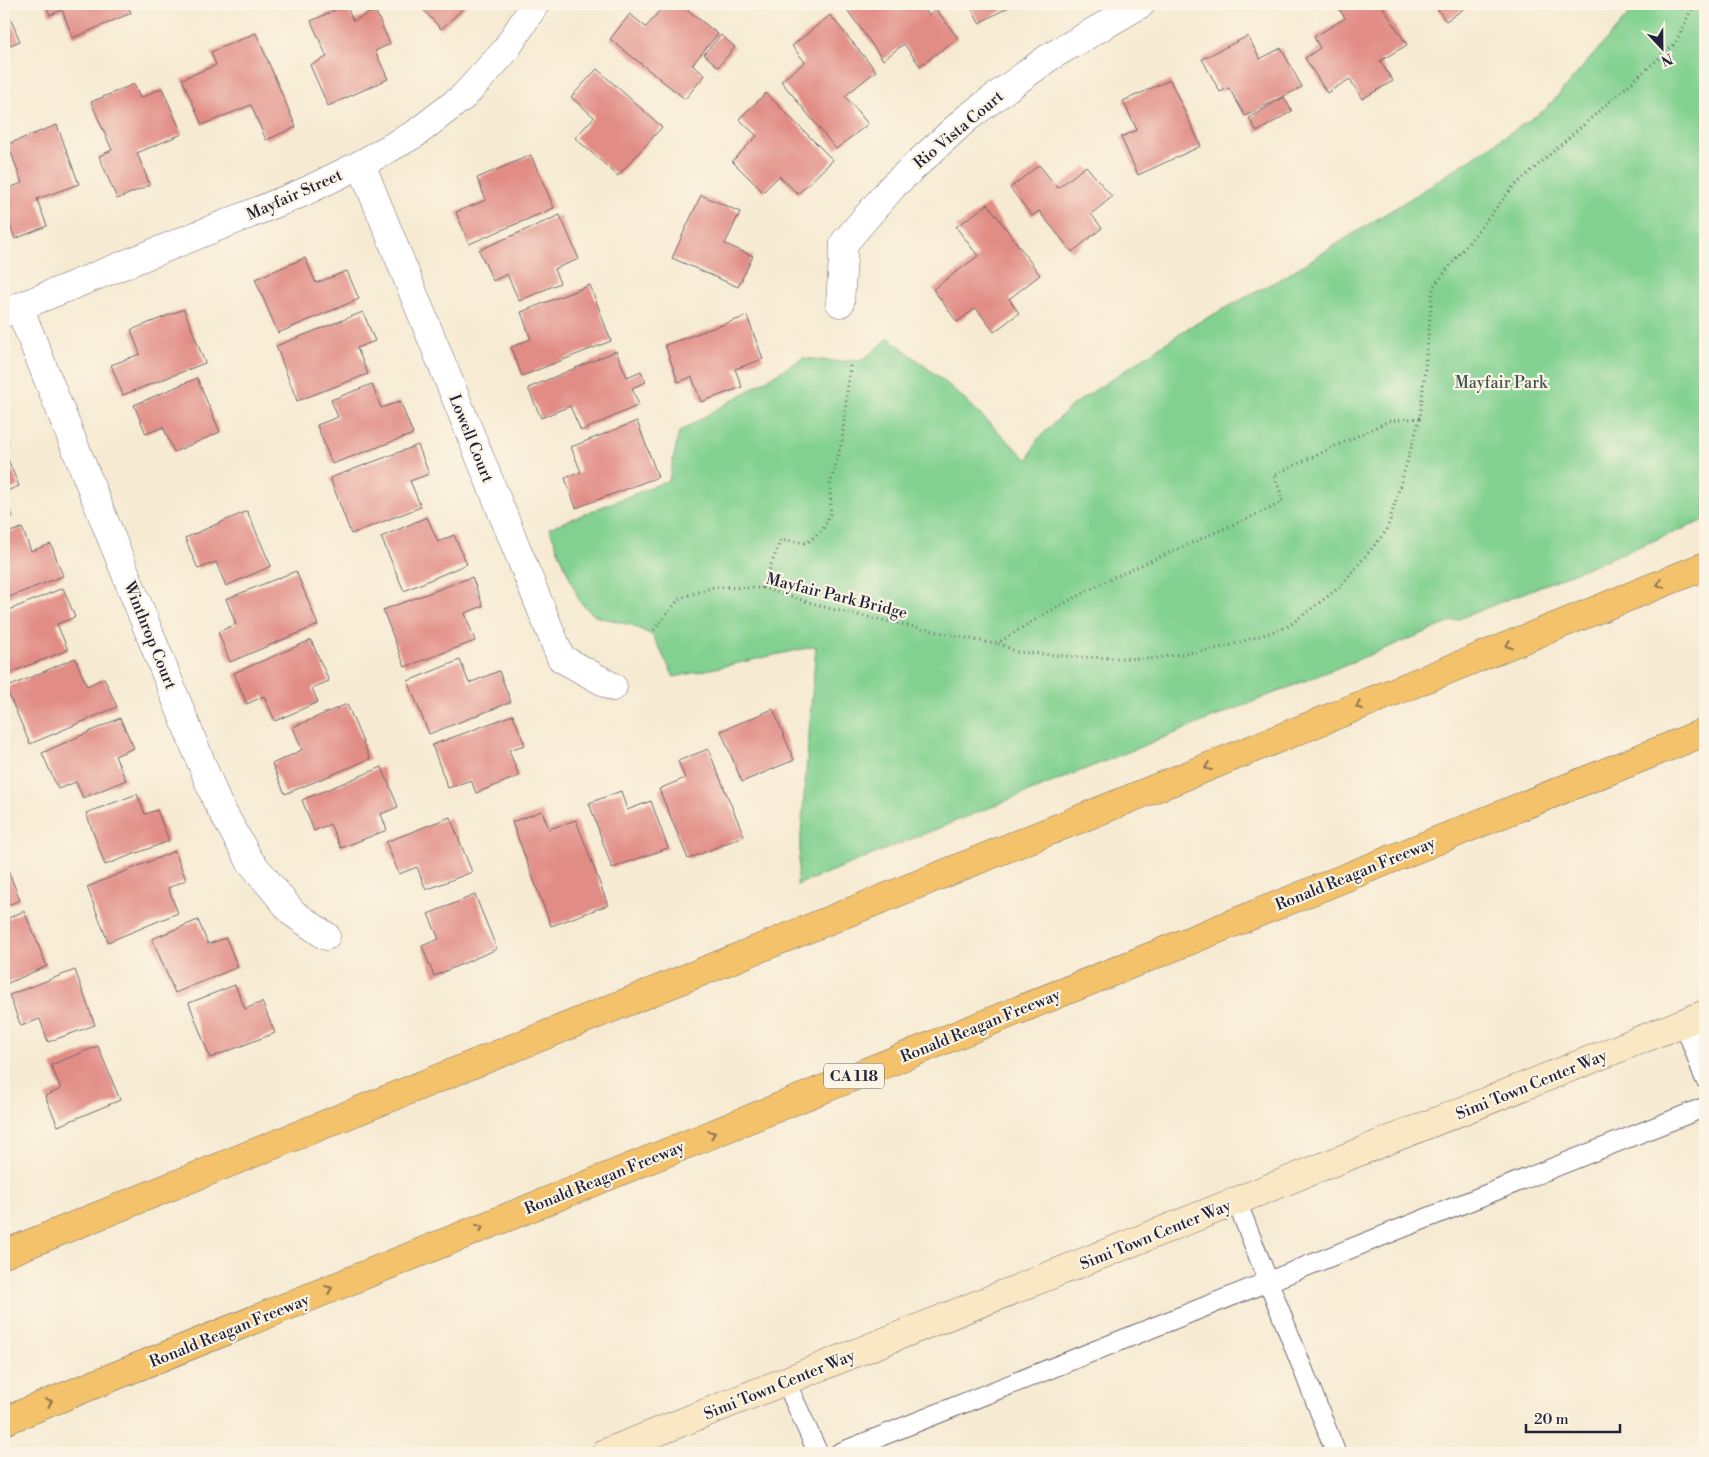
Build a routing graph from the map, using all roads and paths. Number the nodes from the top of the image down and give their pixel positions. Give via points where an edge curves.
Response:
1 (535, 4) edge
2 (1141, 4) edge
3 (1694, 4) edge
4 (361, 164) junction
5 (840, 303) dead end
6 (11, 310) edge
7 (850, 364) dead end
8 (1420, 418) junction
9 (1705, 566) edge
10 (762, 588) junction
11 (654, 630) dead end
12 (998, 643) junction
13 (612, 687) dead end
14 (1705, 732) edge
15 (326, 936) dead end
16 (1695, 1018) edge
17 (1705, 1079) edge
18 (1705, 1107) edge
19 (1237, 1202) junction
20 (4, 1254) edge
21 (1267, 1282) junction
22 (786, 1382) junction
23 (4, 1421) edge
24 (605, 1453) edge
25 (818, 1453) edge
26 (839, 1453) edge
27 (1336, 1453) edge

1 - 4 street, Mayfair Street via 505,51 464,96 415,134
2 - 5 street, Rio Vista Court via 1048,58 967,118 893,186 844,243
3 - 8 path, Mayfair Park Bridge via 1675,44 1513,187 1432,287
4 - 6 street, Mayfair Street via 302,192
4 - 13 street, Lowell Court via 561,658
6 - 15 street, Winthrop Court via 217,802 250,861 293,913
7 - 10 path via 842,441 830,485 831,512 823,529 807,543 781,540
8 - 12 path via 1389,421 1274,475 1283,500 1273,507 1112,578
8 - 12 path, Mayfair Park Bridge via 1387,530 1340,586 1287,627 1225,647 1150,659 1017,652
9 -> 20 highway
10 - 11 path, Mayfair Park Bridge via 714,587 680,598
10 - 12 path, Mayfair Park Bridge via 835,610 990,644
23 -> 14 highway, Ronald Reagan Freeway / CA 118
16 - 17 lane
16 - 19 street, Simi Town Center Way
18 - 21 lane
19 - 21 lane
19 - 22 street, Simi Town Center Way
21 - 26 lane
21 - 27 lane
22 - 24 street, Simi Town Center Way
22 - 25 lane

